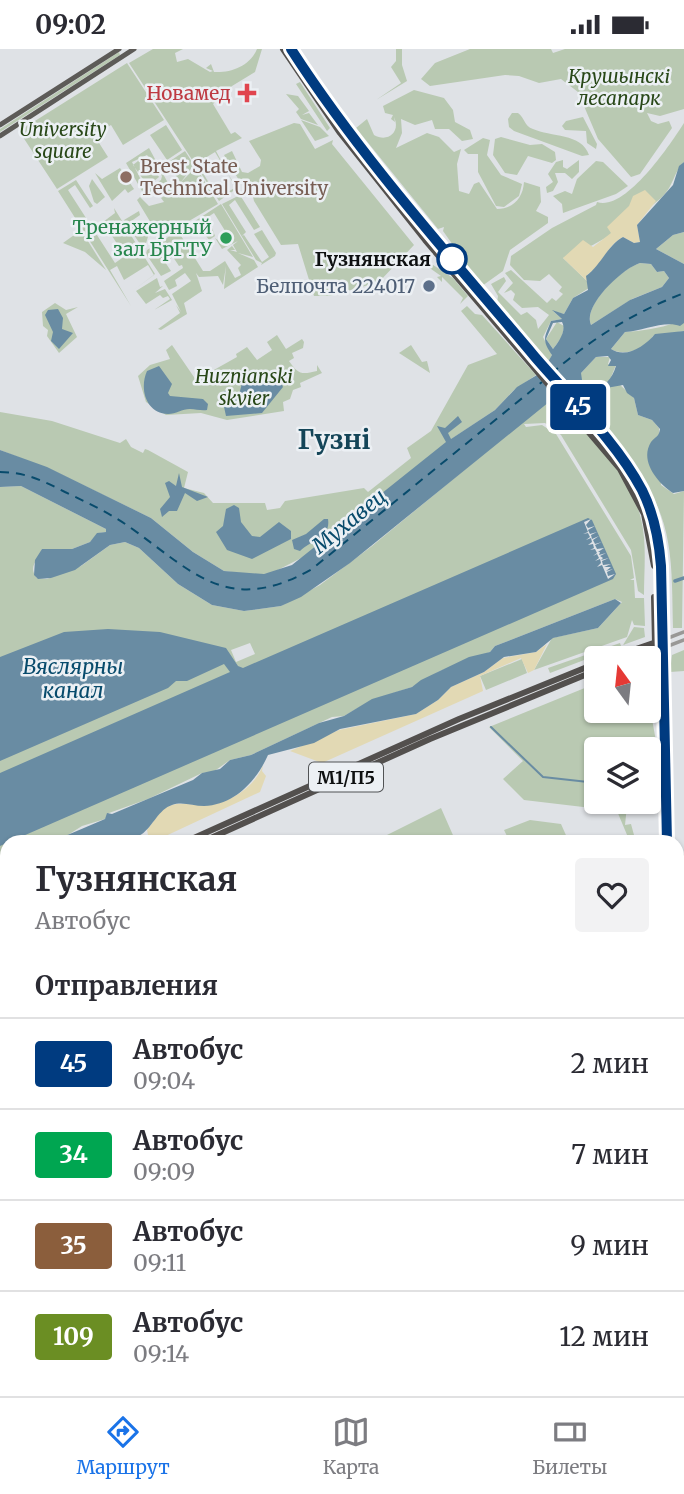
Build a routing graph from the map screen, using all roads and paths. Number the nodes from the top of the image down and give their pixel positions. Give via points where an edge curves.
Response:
1 (119, 49) edge
2 (134, 49) edge
3 (283, 49) edge
4 (291, 49) edge
5 (0, 125) edge
6 (0, 136) edge
7 (469, 285) junction
8 (581, 416) junction
9 (654, 566) dead end
10 (654, 597) dead end
11 (684, 632) edge
12 (684, 639) edge
13 (663, 644) junction
14 (655, 646) edge
15 (658, 646) edge
16 (584, 669) edge
17 (584, 675) edge
18 (473, 717) junction
19 (659, 723) edge
20 (261, 811) junction
21 (203, 835) edge
22 (215, 835) edge
23 (665, 835) edge
24 (665, 835) edge

1 - 5 main road
2 - 6 main road
3 - 7 highway via 340,133
4 - 7 highway via 346,129
7 - 8 highway
8 - 9 highway via 639,499
8 - 13 highway via 633,475 651,511 659,549
10 - 14 highway
11 - 13 street
12 - 13 street
13 - 15 highway
13 - 23 main road
16 - 18 highway, М1/П5
17 - 18 highway, М1/П5
18 - 20 highway, М1/П5
19 - 24 main road
20 - 21 highway, М1/П5
20 - 22 highway, М1/П5

